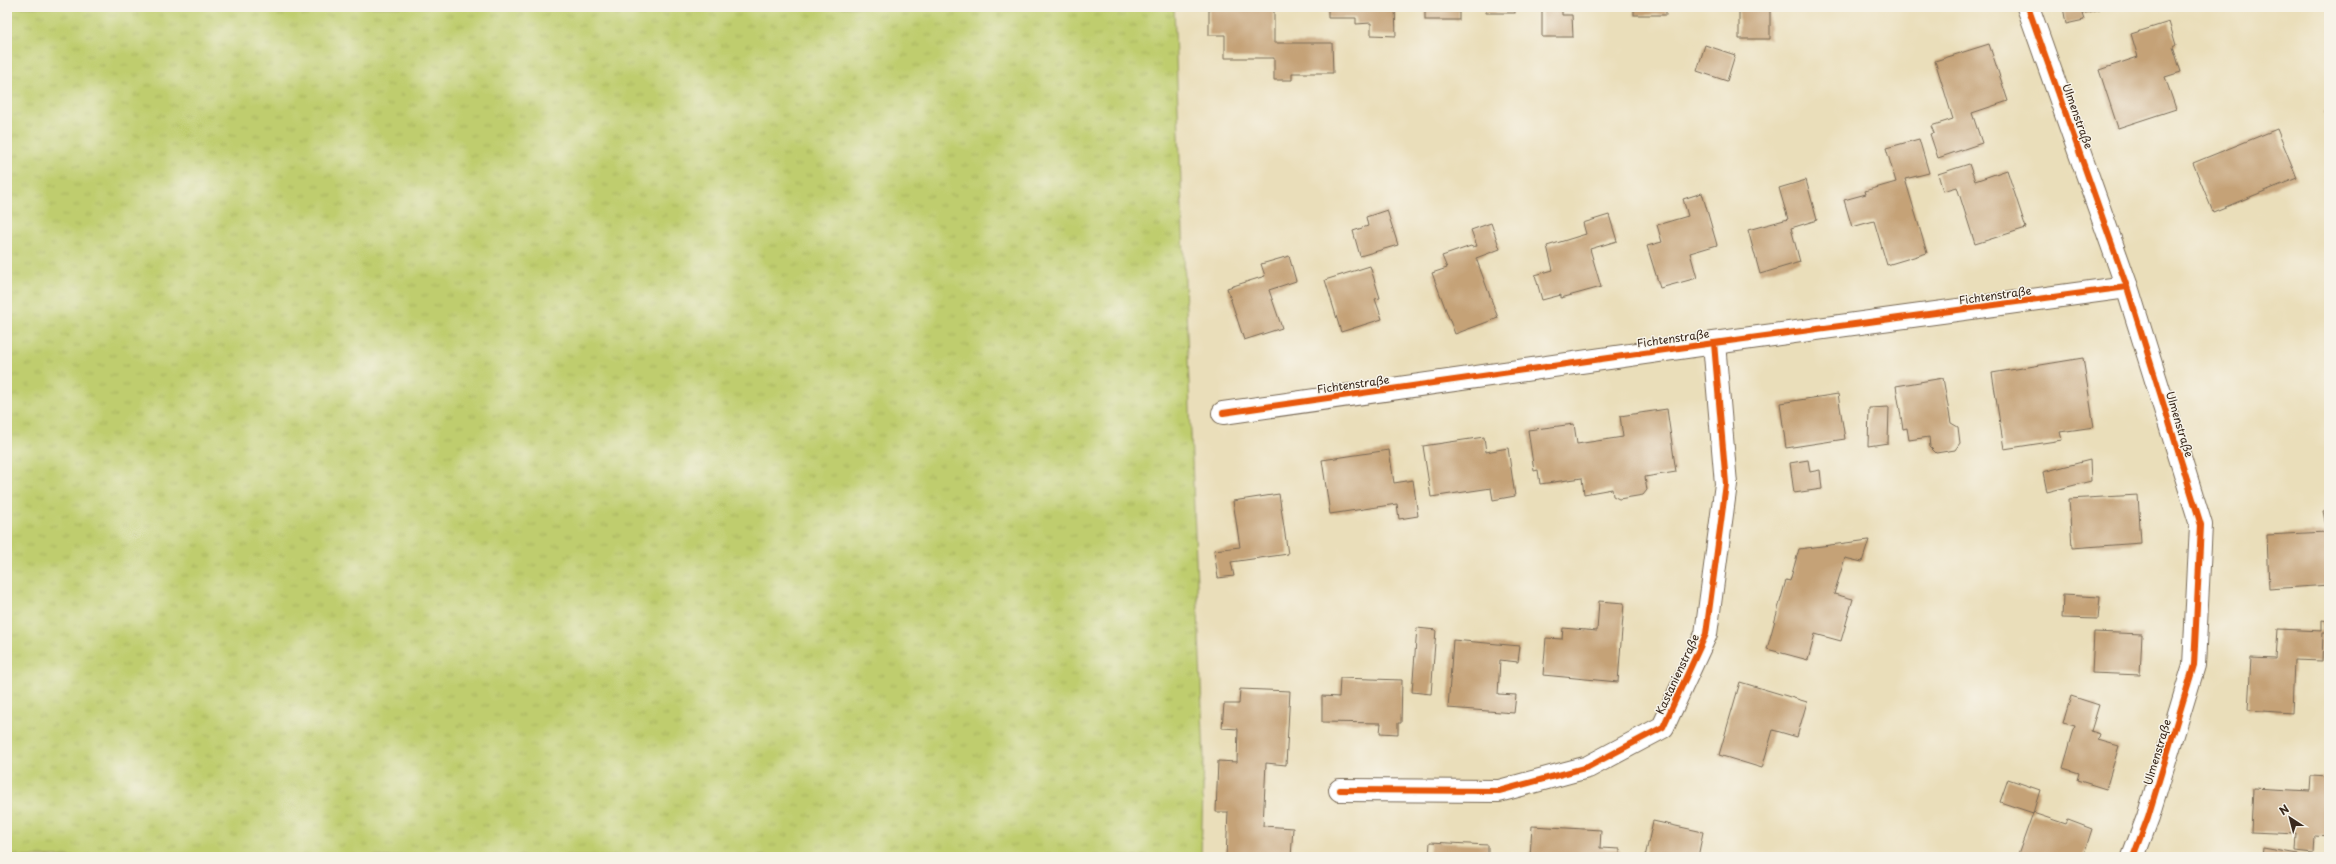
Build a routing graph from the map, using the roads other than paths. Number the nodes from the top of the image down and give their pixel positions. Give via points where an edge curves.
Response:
1 (2028, 7) edge
2 (2127, 287) junction
3 (1714, 343) junction
4 (1223, 412) dead end
5 (1340, 790) dead end
6 (2133, 857) edge

1 - 2 street, Ulmenstraße
2 - 3 street, Fichtenstraße
2 - 6 street, Ulmenstraße via 2201,525 2194,665 2148,818
3 - 4 street, Fichtenstraße
3 - 5 street, Kastanienstraße via 1726,484 1708,626 1663,727 1588,767 1499,791

